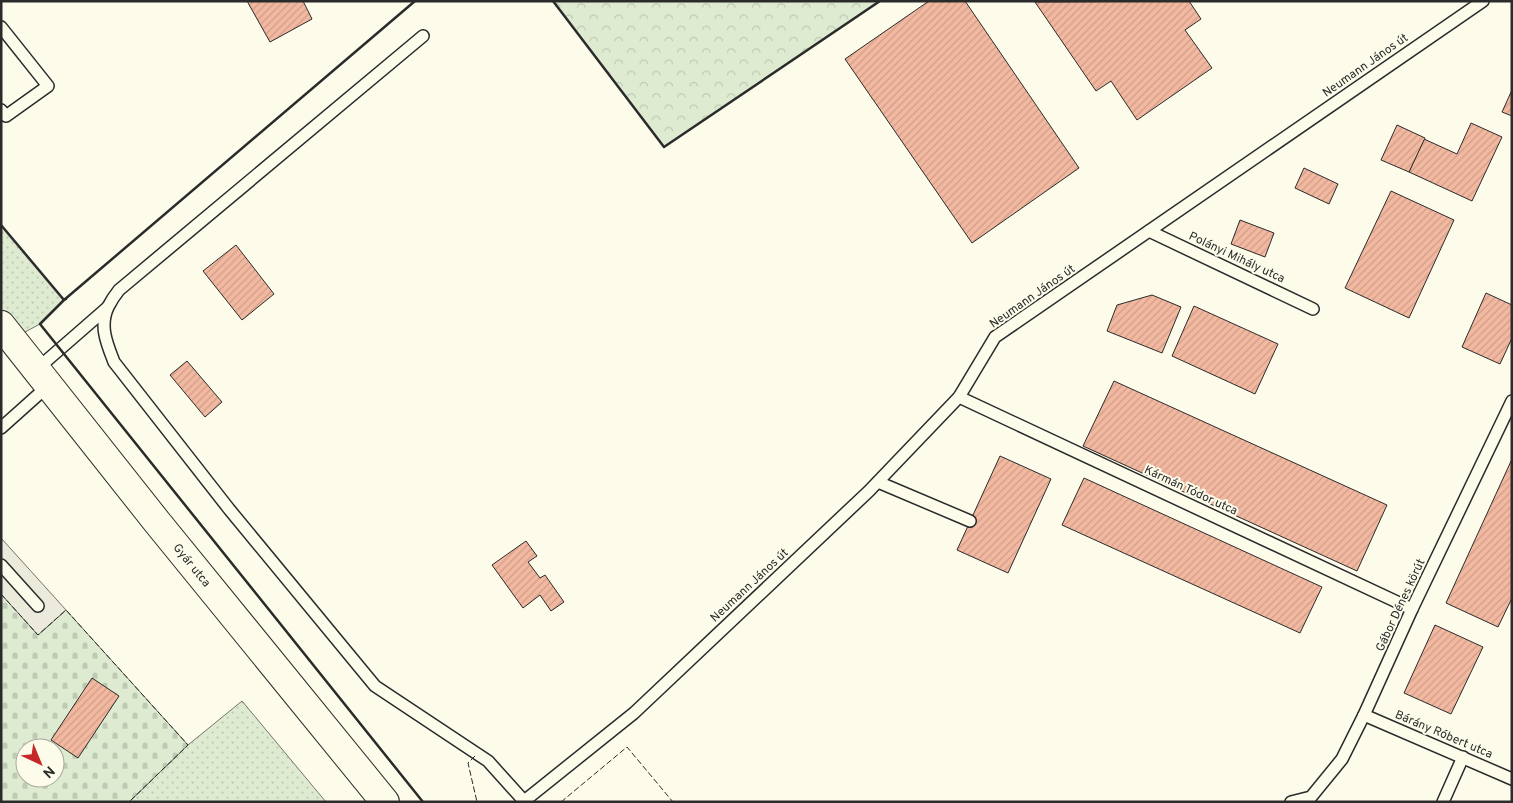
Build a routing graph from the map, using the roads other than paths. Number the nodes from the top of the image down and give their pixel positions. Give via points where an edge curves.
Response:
1 (1483, 1) edge
2 (1, 27) edge
3 (423, 36) dead end
4 (1, 110) edge
5 (1149, 231) junction
6 (108, 308) junction
7 (1313, 309) dead end
8 (1, 325) edge
9 (43, 377) junction
10 (959, 396) junction
11 (1512, 400) edge
12 (1, 428) edge
13 (878, 482) junction
14 (970, 521) dead end
15 (1, 565) edge
16 (38, 606) dead end
17 (1412, 609) junction
18 (1364, 715) junction
19 (1463, 757) junction
20 (1512, 779) edge
21 (524, 801) edge
22 (385, 802) edge
23 (1291, 802) edge
24 (1442, 802) edge

1 - 5 lane, Neumann János út
2 - 4 lane via 48,86 6,116
3 - 6 lane via 119,290
5 - 7 lane, Polányi Mihály utca
5 - 10 lane, Neumann János út via 995,337
6 - 9 lane
6 - 21 lane via 103,326 114,362 229,509 376,686 488,761
8 - 9 main road, Gyár utca
9 - 12 lane
9 - 22 main road, Gyár utca
10 - 13 lane, Neumann János út
10 - 17 lane, Kármán Tódor utca
11 - 17 lane, Gábor Dénes körút
13 - 14 lane
13 - 21 lane, Neumann János út via 634,713
15 - 16 lane
17 - 18 lane, Gábor Dénes körút
18 - 19 lane, Bárány Róbert utca
18 - 23 lane, Gábor Dénes körút via 1342,759 1311,797
19 - 20 lane, Bárány Róbert utca
19 - 24 lane

